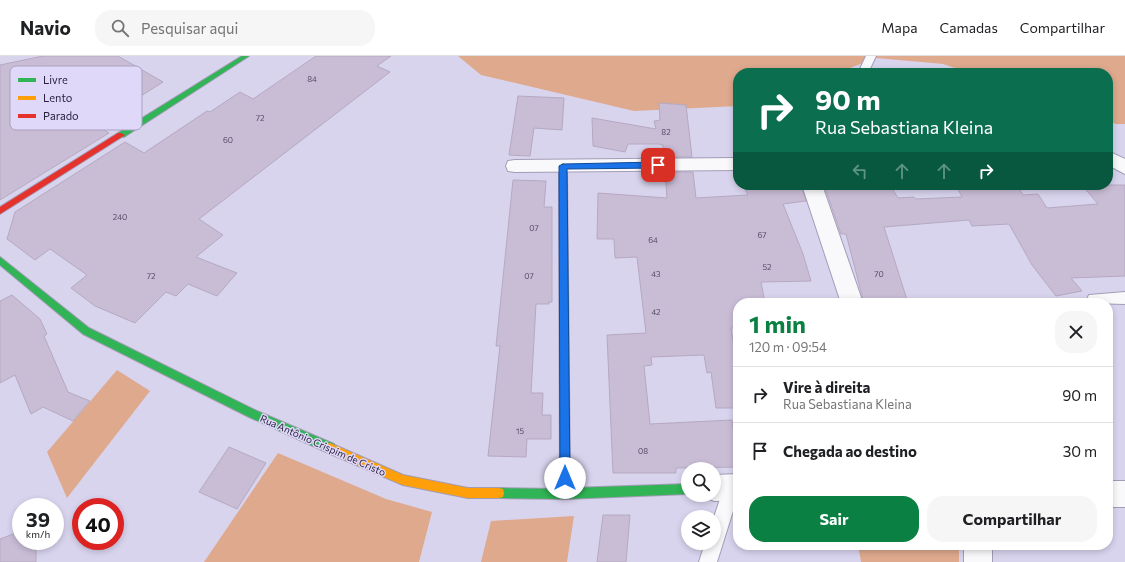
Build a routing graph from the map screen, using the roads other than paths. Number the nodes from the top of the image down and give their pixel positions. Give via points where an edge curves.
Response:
1 (246, 56) edge
2 (871, 56) edge
3 (865, 68) edge
4 (142, 122) edge
5 (129, 130) edge
6 (1113, 160) edge
7 (733, 164) edge
8 (515, 166) dead end
9 (563, 166) junction
10 (1125, 167) edge
11 (814, 190) edge
12 (0, 211) edge
13 (0, 260) edge
14 (850, 298) edge
15 (1113, 298) edge
16 (1125, 298) edge
17 (728, 487) edge
18 (681, 489) edge
19 (565, 494) junction
20 (1113, 494) edge
21 (1125, 494) edge
22 (978, 550) edge
23 (708, 562) edge
24 (978, 562) edge

1 - 4 street
2 - 3 lane
5 - 12 street
6 - 10 street
7 - 9 street
8 - 9 street
9 - 19 street
11 - 14 street
13 - 19 street, Rua Antônio Crispim de Cristo via 86,331 253,414 403,480 468,493
15 - 16 lane
17 - 23 lane
18 - 19 street, Rua Antônio Crispim de Cristo
20 - 21 street
22 - 24 street

